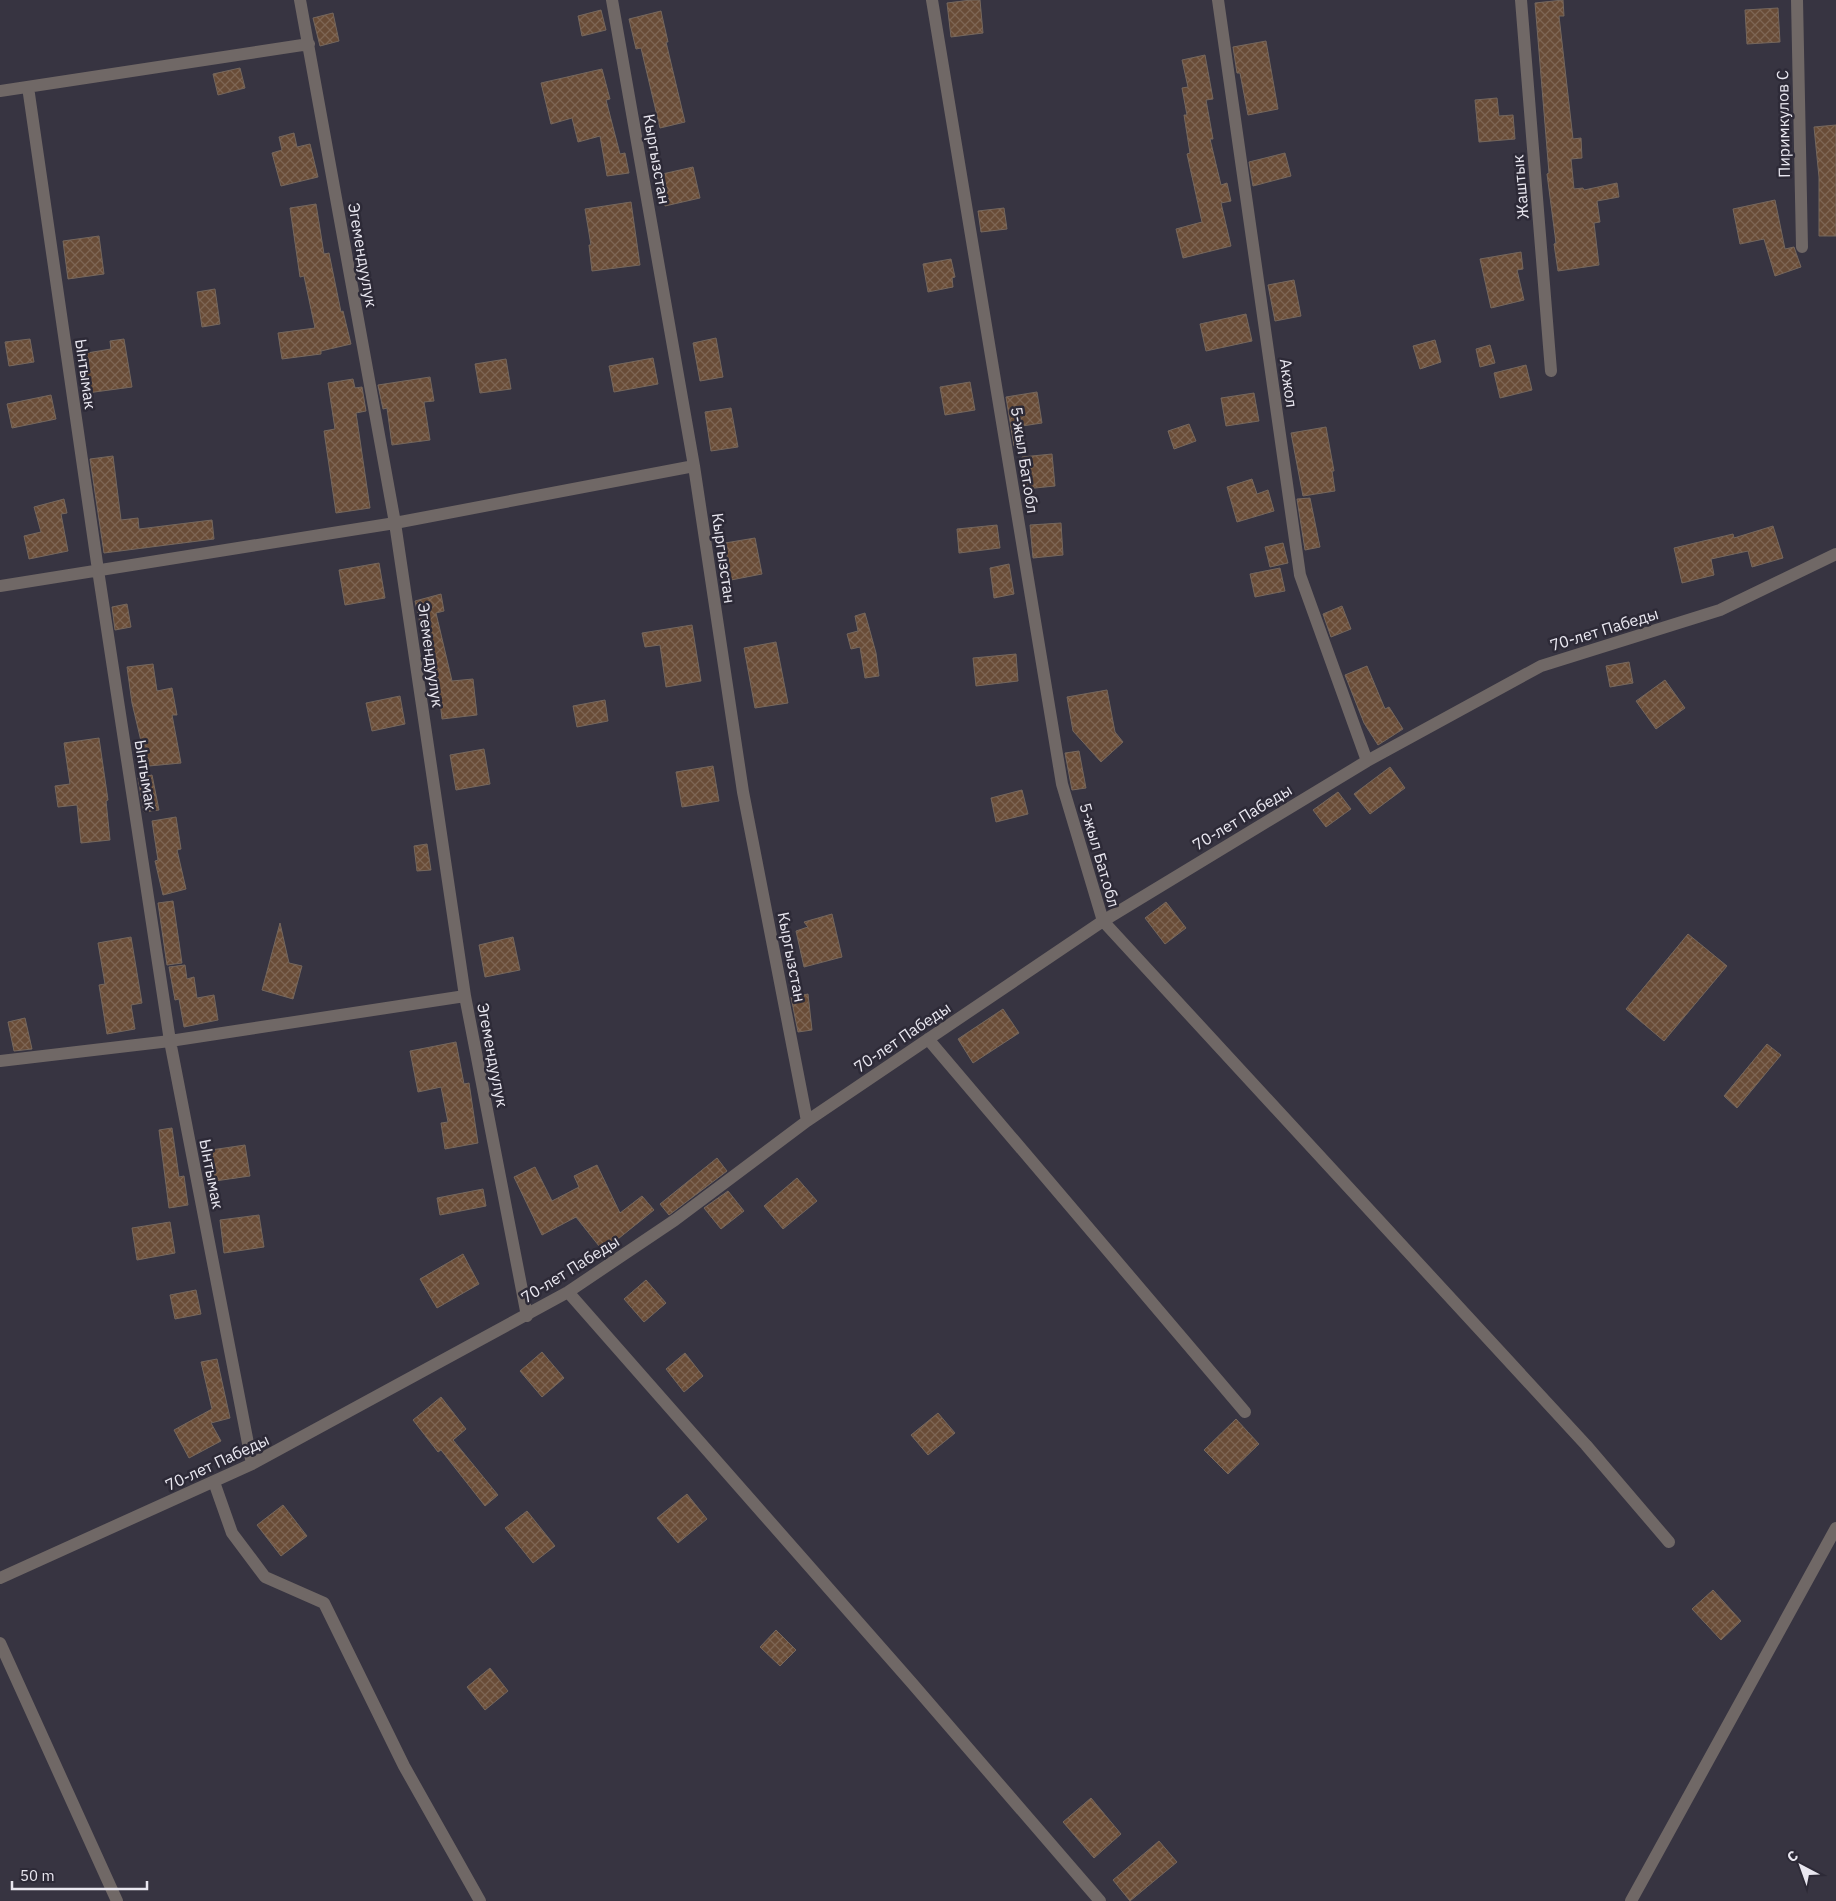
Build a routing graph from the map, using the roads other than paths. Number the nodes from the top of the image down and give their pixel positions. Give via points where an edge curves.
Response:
1 (300, 0) edge
2 (612, 0) edge
3 (932, 0) edge
4 (1218, 0) edge
5 (1521, 0) edge
6 (1797, 0) edge
7 (309, 44) junction
8 (28, 87) junction
9 (0, 91) edge
10 (1802, 247) dead end
11 (1551, 371) dead end
12 (694, 466) junction
13 (395, 523) junction
14 (1836, 554) edge
15 (98, 570) junction
16 (0, 586) edge
17 (1366, 761) junction
18 (1102, 921) junction
19 (465, 996) junction
20 (928, 1039) junction
21 (170, 1041) junction
22 (0, 1061) edge
23 (808, 1121) junction
24 (568, 1292) junction
25 (526, 1316) junction
26 (1245, 1412) dead end
27 (252, 1464) junction
28 (214, 1482) junction
29 (1836, 1528) edge
30 (1668, 1542) dead end
31 (0, 1578) edge
32 (0, 1643) edge
33 (117, 1901) edge
34 (480, 1901) edge
35 (1100, 1901) edge
36 (1631, 1901) edge

1 - 7 street, Эгемендуулук
2 - 12 street, Кыргызстан
3 - 18 street, 5-жыл Бат.обл via 1062,784
4 - 17 street, Акжол via 1300,575
5 - 11 street, Жаштык
6 - 10 street, Пиримкулов С
7 - 8 street
7 - 13 street, Эгемендуулук
8 - 9 street
8 - 15 street, Ынтымак
12 - 13 street
12 - 23 street, Кыргызстан via 743,792
13 - 15 street
13 - 19 street, Эгемендуулук
14 - 17 street, 70-лет Пабеды via 1720,610 1541,666
15 - 16 street
15 - 21 street, Ынтымак
17 - 18 street, 70-лет Пабеды
18 - 20 street, 70-лет Пабеды
18 - 30 street via 1586,1445
19 - 21 street
19 - 25 street, Эгемендуулук
20 - 23 street, 70-лет Пабеды
20 - 26 street
21 - 22 street
21 - 27 street, Ынтымак
23 - 24 street, 70-лет Пабеды via 675,1220
24 - 25 street, 70-лет Пабеды
24 - 35 street
25 - 27 street, 70-лет Пабеды
27 - 28 street, 70-лет Пабеды
28 - 31 street, 70-лет Пабеды
28 - 34 street via 232,1533 265,1578 324,1604 404,1766
29 - 36 street
32 - 33 street

